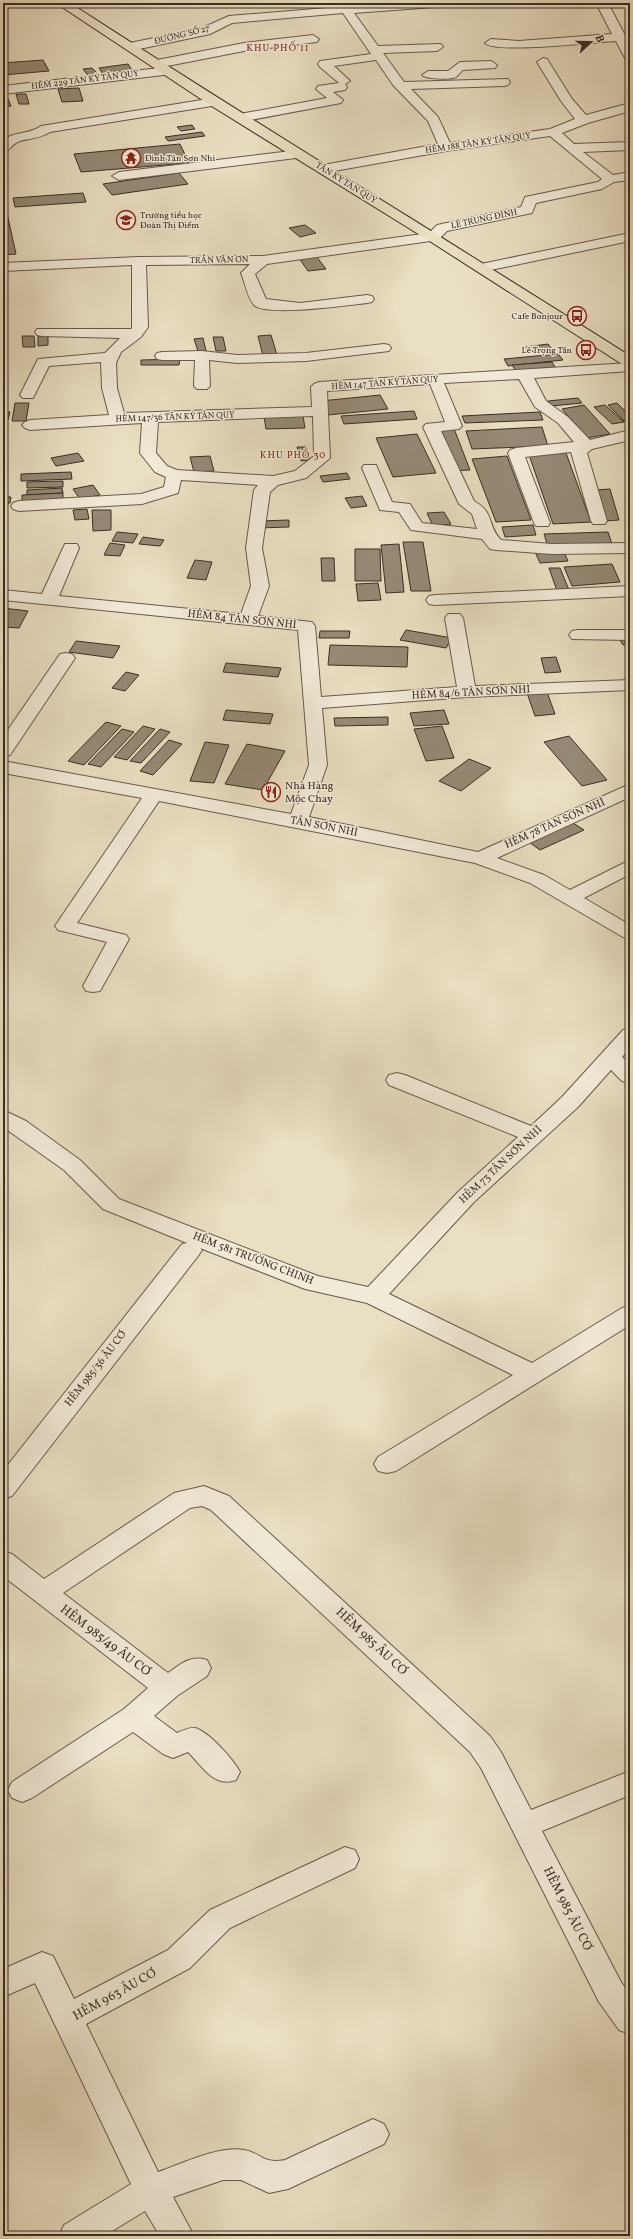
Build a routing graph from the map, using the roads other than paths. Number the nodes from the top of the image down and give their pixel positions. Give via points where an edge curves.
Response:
1 (62, 3) edge
2 (448, 3) edge
3 (602, 3) edge
4 (344, 6) edge
5 (224, 8) dead end
6 (229, 20) junction
7 (619, 37) junction
8 (313, 39) dead end
9 (491, 43) dead end
10 (130, 47) junction
11 (437, 47) dead end
12 (377, 53) junction
13 (630, 57) edge
14 (543, 62) dead end
15 (491, 64) dead end
16 (162, 68) junction
17 (393, 77) junction
18 (504, 82) dead end
19 (401, 86) junction
20 (3, 90) edge
21 (214, 102) junction
22 (630, 107) edge
23 (240, 118) junction
24 (584, 120) junction
25 (553, 132) junction
26 (446, 146) junction
27 (630, 146) edge
28 (572, 148) junction
29 (3, 149) edge
30 (299, 154) junction
31 (323, 169) junction
32 (119, 176) dead end
33 (630, 176) edge
34 (610, 179) junction
35 (433, 237) junction
36 (630, 237) edge
37 (263, 260) junction
38 (139, 261) junction
39 (3, 267) edge
40 (481, 268) junction
41 (367, 299) dead end
42 (42, 332) dead end
43 (136, 334) junction
44 (384, 348) dead end
45 (202, 355) junction
46 (162, 356) dead end
47 (306, 357) junction
48 (110, 358) junction
49 (630, 363) edge
50 (630, 367) edge
51 (524, 374) junction
52 (435, 379) junction
53 (202, 386) dead end
54 (319, 387) junction
55 (28, 395) dead end
56 (320, 411) junction
57 (118, 419) junction
58 (150, 419) junction
59 (30, 425) dead end
60 (630, 435) edge
61 (586, 446) junction
62 (370, 468) dead end
63 (174, 475) junction
64 (273, 481) junction
65 (19, 506) dead end
66 (599, 521) dead end
67 (542, 523) dead end
68 (487, 535) junction
69 (72, 548) dead end
70 (630, 548) edge
71 (630, 591) edge
72 (3, 595) edge
73 (48, 600) junction
74 (435, 600) dead end
75 (454, 618) dead end
76 (248, 620) junction
77 (578, 635) dead end
78 (630, 635) edge
79 (66, 658) dead end
80 (630, 685) edge
81 (468, 692) junction
82 (313, 702) junction
83 (3, 751) edge
84 (3, 767) edge
85 (630, 790) edge
86 (154, 795) junction
87 (298, 821) junction
88 (480, 858) junction
89 (630, 866) edge
90 (569, 898) junction
91 (630, 933) edge
92 (93, 986) dead end
93 (630, 1035) edge
94 (610, 1057) junction
95 (630, 1076) edge
96 (398, 1080) dead end
97 (8, 1126) edge
98 (533, 1135) junction
99 (190, 1250) dead end
100 (373, 1296) junction
101 (630, 1314) edge
102 (533, 1374) junction
103 (387, 1464) dead end
104 (3, 1488) edge
105 (3, 1562) edge
106 (43, 1593) junction
107 (197, 1668) dead end
108 (168, 1688) junction
109 (134, 1717) junction
110 (226, 1772) dead end
111 (630, 1783) edge
112 (22, 1790) dead end
113 (525, 1826) junction
114 (345, 1859) dead end
115 (3, 1984) edge
116 (68, 2018) junction
117 (630, 2020) edge
118 (373, 2134) dead end
119 (150, 2190) junction
120 (75, 2236) edge
121 (178, 2236) edge

1 - 10 main road, TÂN KỲ TÂN QUÝ
2 - 4 street, ĐƯỜNG SỐ 27
3 - 7 street
4 - 6 street, ĐƯỜNG SỐ 27
4 - 12 street
5 - 6 street via 223,12
6 - 10 street, ĐƯỜNG SỐ 27 via 206,31
7 - 9 street via 526,44
7 - 13 street
8 - 16 street, HẺM 229 TÂN KỲ TÂN QUÝ via 244,47
10 - 16 main road, TÂN KỲ TÂN QUÝ
11 - 12 street
12 - 17 street
12 - 23 street via 324,64 342,84 322,90 337,100
14 - 24 street via 572,110
15 - 17 street via 460,66 452,74
16 - 20 street, HẺM 229 TÂN KỲ TÂN QUÝ
16 - 21 main road, TÂN KỲ TÂN QUÝ
17 - 19 street
18 - 19 street via 481,79
19 - 26 street via 434,120
21 - 23 main road, TÂN KỲ TÂN QUÝ
21 - 29 street via 46,129 38,135 12,139
22 - 24 street, HẺM 188 TÂN KỲ TÂN QUÝ
23 - 30 main road, TÂN KỲ TÂN QUÝ
24 - 25 street, HẺM 188 TÂN KỲ TÂN QUÝ
25 - 26 street, HẺM 188 TÂN KỲ TÂN QUÝ
25 - 28 street
26 - 31 street, HẺM 188 TÂN KỲ TÂN QUÝ
27 - 28 street
28 - 34 street
30 - 31 main road, TÂN KỲ TÂN QUÝ
30 - 32 street
31 - 35 main road, TÂN KỲ TÂN QUÝ
33 - 34 street
34 - 35 street, LÊ TRUNG ĐÌNH via 602,185 530,200 527,210 442,228
35 - 37 street, TRẦN VĂN ƠN
35 - 40 main road, TÂN KỲ TÂN QUÝ
36 - 40 street
37 - 38 street, TRẦN VĂN ƠN
37 - 41 street via 248,273 260,303 300,307
38 - 39 street, TRẦN VĂN ƠN
38 - 43 street via 142,327
40 - 49 main road, TÂN KỲ TÂN QUÝ
42 - 43 street
43 - 48 street
44 - 47 street
45 - 46 street
45 - 47 street via 237,359
45 - 53 street
47 - 54 street
48 - 55 street via 43,362
48 - 57 street via 108,370 112,403
50 - 51 street, HẺM 147 TÂN KỲ TÂN QUÝ
51 - 52 street, HẺM 147 TÂN KỲ TÂN QUÝ
51 - 61 street via 540,404 563,420
52 - 54 street, HẺM 147 TÂN KỲ TÂN QUÝ
52 - 68 street via 454,426 431,427 467,504 479,511
54 - 56 street, HẺM 147 TÂN KỲ TÂN QUÝ
56 - 58 street, HẺM 147/36 TÂN KỲ TÂN QUÝ
56 - 64 street, HẺM 147 TÂN KỲ TÂN QUÝ via 322,458 300,475
57 - 58 street, HẺM 147/36 TÂN KỲ TÂN QUÝ
57 - 59 street, HẺM 147/36 TÂN KỲ TÂN QUÝ
58 - 63 street via 148,452 161,469
60 - 61 street
61 - 66 street via 579,452
61 - 67 street via 516,453
62 - 68 street via 386,507 404,507 417,527
63 - 64 street
63 - 65 street via 172,490 142,499
64 - 76 street via 262,490 254,548 260,586
68 - 70 street via 496,545 552,549
69 - 73 street
71 - 74 street
72 - 73 street, HẺM 84 TÂN SƠN NHÌ
73 - 76 street, HẺM 84 TÂN SƠN NHÌ
75 - 81 street
76 - 82 street, HẺM 84 TÂN SƠN NHÌ via 306,626
77 - 78 street
79 - 83 street
80 - 81 street, HẺM 84/6 TÂN SƠN NHÌ
81 - 82 street, HẺM 84/6 TÂN SƠN NHÌ
82 - 87 street, HẺM 84 TÂN SƠN NHÌ via 318,765
84 - 86 street, TÂN SƠN NHÌ
85 - 88 street, HẺM 78 TÂN SƠN NHÌ
86 - 87 street, TÂN SƠN NHÌ
86 - 92 street via 65,926 119,939
87 - 88 street, TÂN SƠN NHÌ
88 - 90 street, TÂN SƠN NHÌ via 526,874
89 - 90 street
90 - 91 street, TÂN SƠN NHÌ
93 - 94 street, HẺM 73 TÂN SƠN NHÌ
94 - 95 street
94 - 98 street, HẺM 73 TÂN SƠN NHÌ via 570,1102
96 - 98 street
97 - 100 street, HẺM 581 TRƯỜNG CHINH via 72,1165 111,1204 313,1283
98 - 100 street, HẺM 73 TÂN SƠN NHÌ via 466,1196
99 - 104 street, HẺM 985/36 ÂU CƠ
100 - 102 street, HẺM 581 TRƯỜNG CHINH
101 - 102 street
102 - 103 street
105 - 106 street
106 - 108 street, HẺM 985/49 ÂU CƠ
106 - 113 street, HẺM 985 ÂU CƠ via 183,1500 195,1496 213,1499 468,1731 491,1760
107 - 108 street
108 - 109 street
109 - 110 street via 172,1746 193,1739
109 - 112 street
111 - 113 street
113 - 117 street, HẺM 985 ÂU CƠ via 610,1992
114 - 116 street, HẺM 963 ÂU CƠ via 220,1919 178,1959
115 - 116 street via 42,1965
116 - 119 street, HẺM 963 ÂU CƠ
118 - 119 street via 288,2174 269,2178 244,2165 223,2164
119 - 120 street
119 - 121 street, HẺM 963 ÂU CƠ

